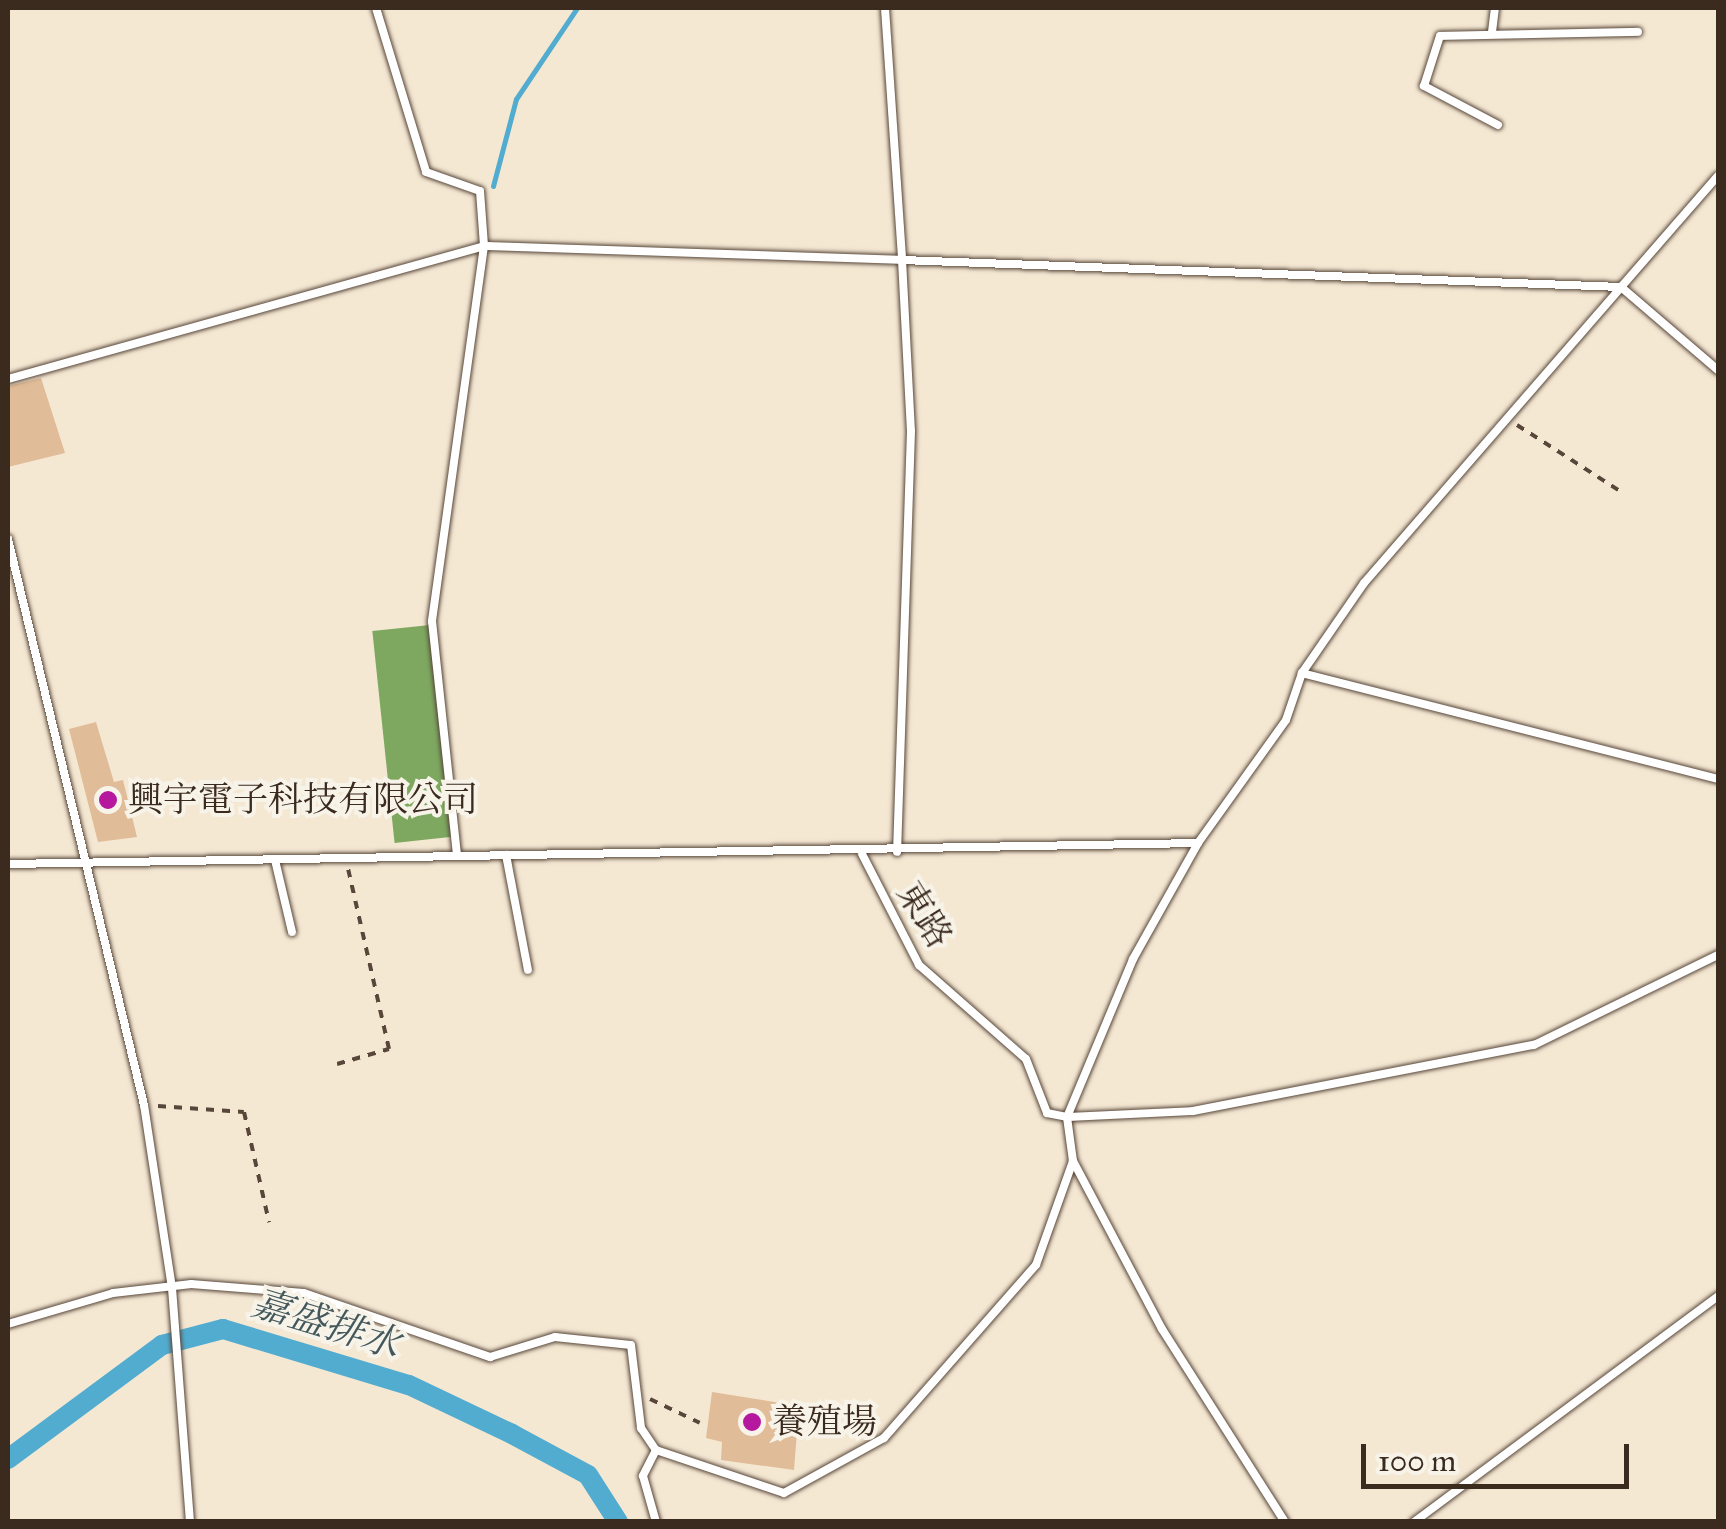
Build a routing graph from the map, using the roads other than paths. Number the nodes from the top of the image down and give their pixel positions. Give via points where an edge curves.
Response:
1 (376, 8) edge
2 (884, 8) edge
3 (1496, 8) edge
4 (1492, 32) junction
5 (1638, 32) dead end
6 (1498, 125) dead end
7 (1718, 176) edge
8 (484, 246) junction
9 (902, 260) junction
10 (1621, 287) junction
11 (1718, 370) edge
12 (8, 379) edge
13 (8, 539) edge
14 (1302, 673) junction
15 (1718, 779) edge
16 (1198, 843) junction
17 (896, 852) junction
18 (862, 854) junction
19 (506, 855) junction
20 (458, 856) junction
21 (275, 860) junction
22 (8, 864) edge
23 (86, 865) junction
24 (292, 932) dead end
25 (1718, 955) edge
26 (528, 970) dead end
27 (1067, 1118) junction
28 (1073, 1161) junction
29 (172, 1288) junction
30 (1718, 1296) edge
31 (8, 1324) edge
32 (656, 1450) junction
33 (190, 1522) edge
34 (656, 1522) edge
35 (1285, 1522) edge
36 (1414, 1522) edge

1 - 8 lane via 426,172 480,191
2 - 9 lane
3 - 4 lane
4 - 5 lane
4 - 6 lane via 1440,36 1422,75 1432,93
7 - 10 lane
8 - 9 lane
8 - 12 lane
8 - 20 lane via 432,620
9 - 10 lane
9 - 17 lane via 912,430
10 - 11 lane
10 - 14 lane via 1364,582
13 - 23 lane
14 - 15 lane
14 - 16 lane via 1286,720
16 - 17 lane
16 - 27 lane via 1133,959
17 - 18 lane
18 - 19 lane, 東路
18 - 27 lane, 東路 via 920,965 1026,1059 1047,1113
19 - 20 lane, 東路
19 - 26 lane
20 - 21 lane, 東路
21 - 23 lane, 東路
21 - 24 lane
22 - 23 lane, 東路
23 - 29 lane via 144,1105
25 - 27 lane via 1534,1045 1193,1111
27 - 28 lane
28 - 32 lane via 1036,1266 884,1438 784,1492
28 - 35 lane via 1162,1329
29 - 31 lane
29 - 32 lane via 304,1293 490,1357 554,1337 631,1346 641,1428
29 - 33 lane
30 - 36 lane
32 - 34 lane via 643,1476

